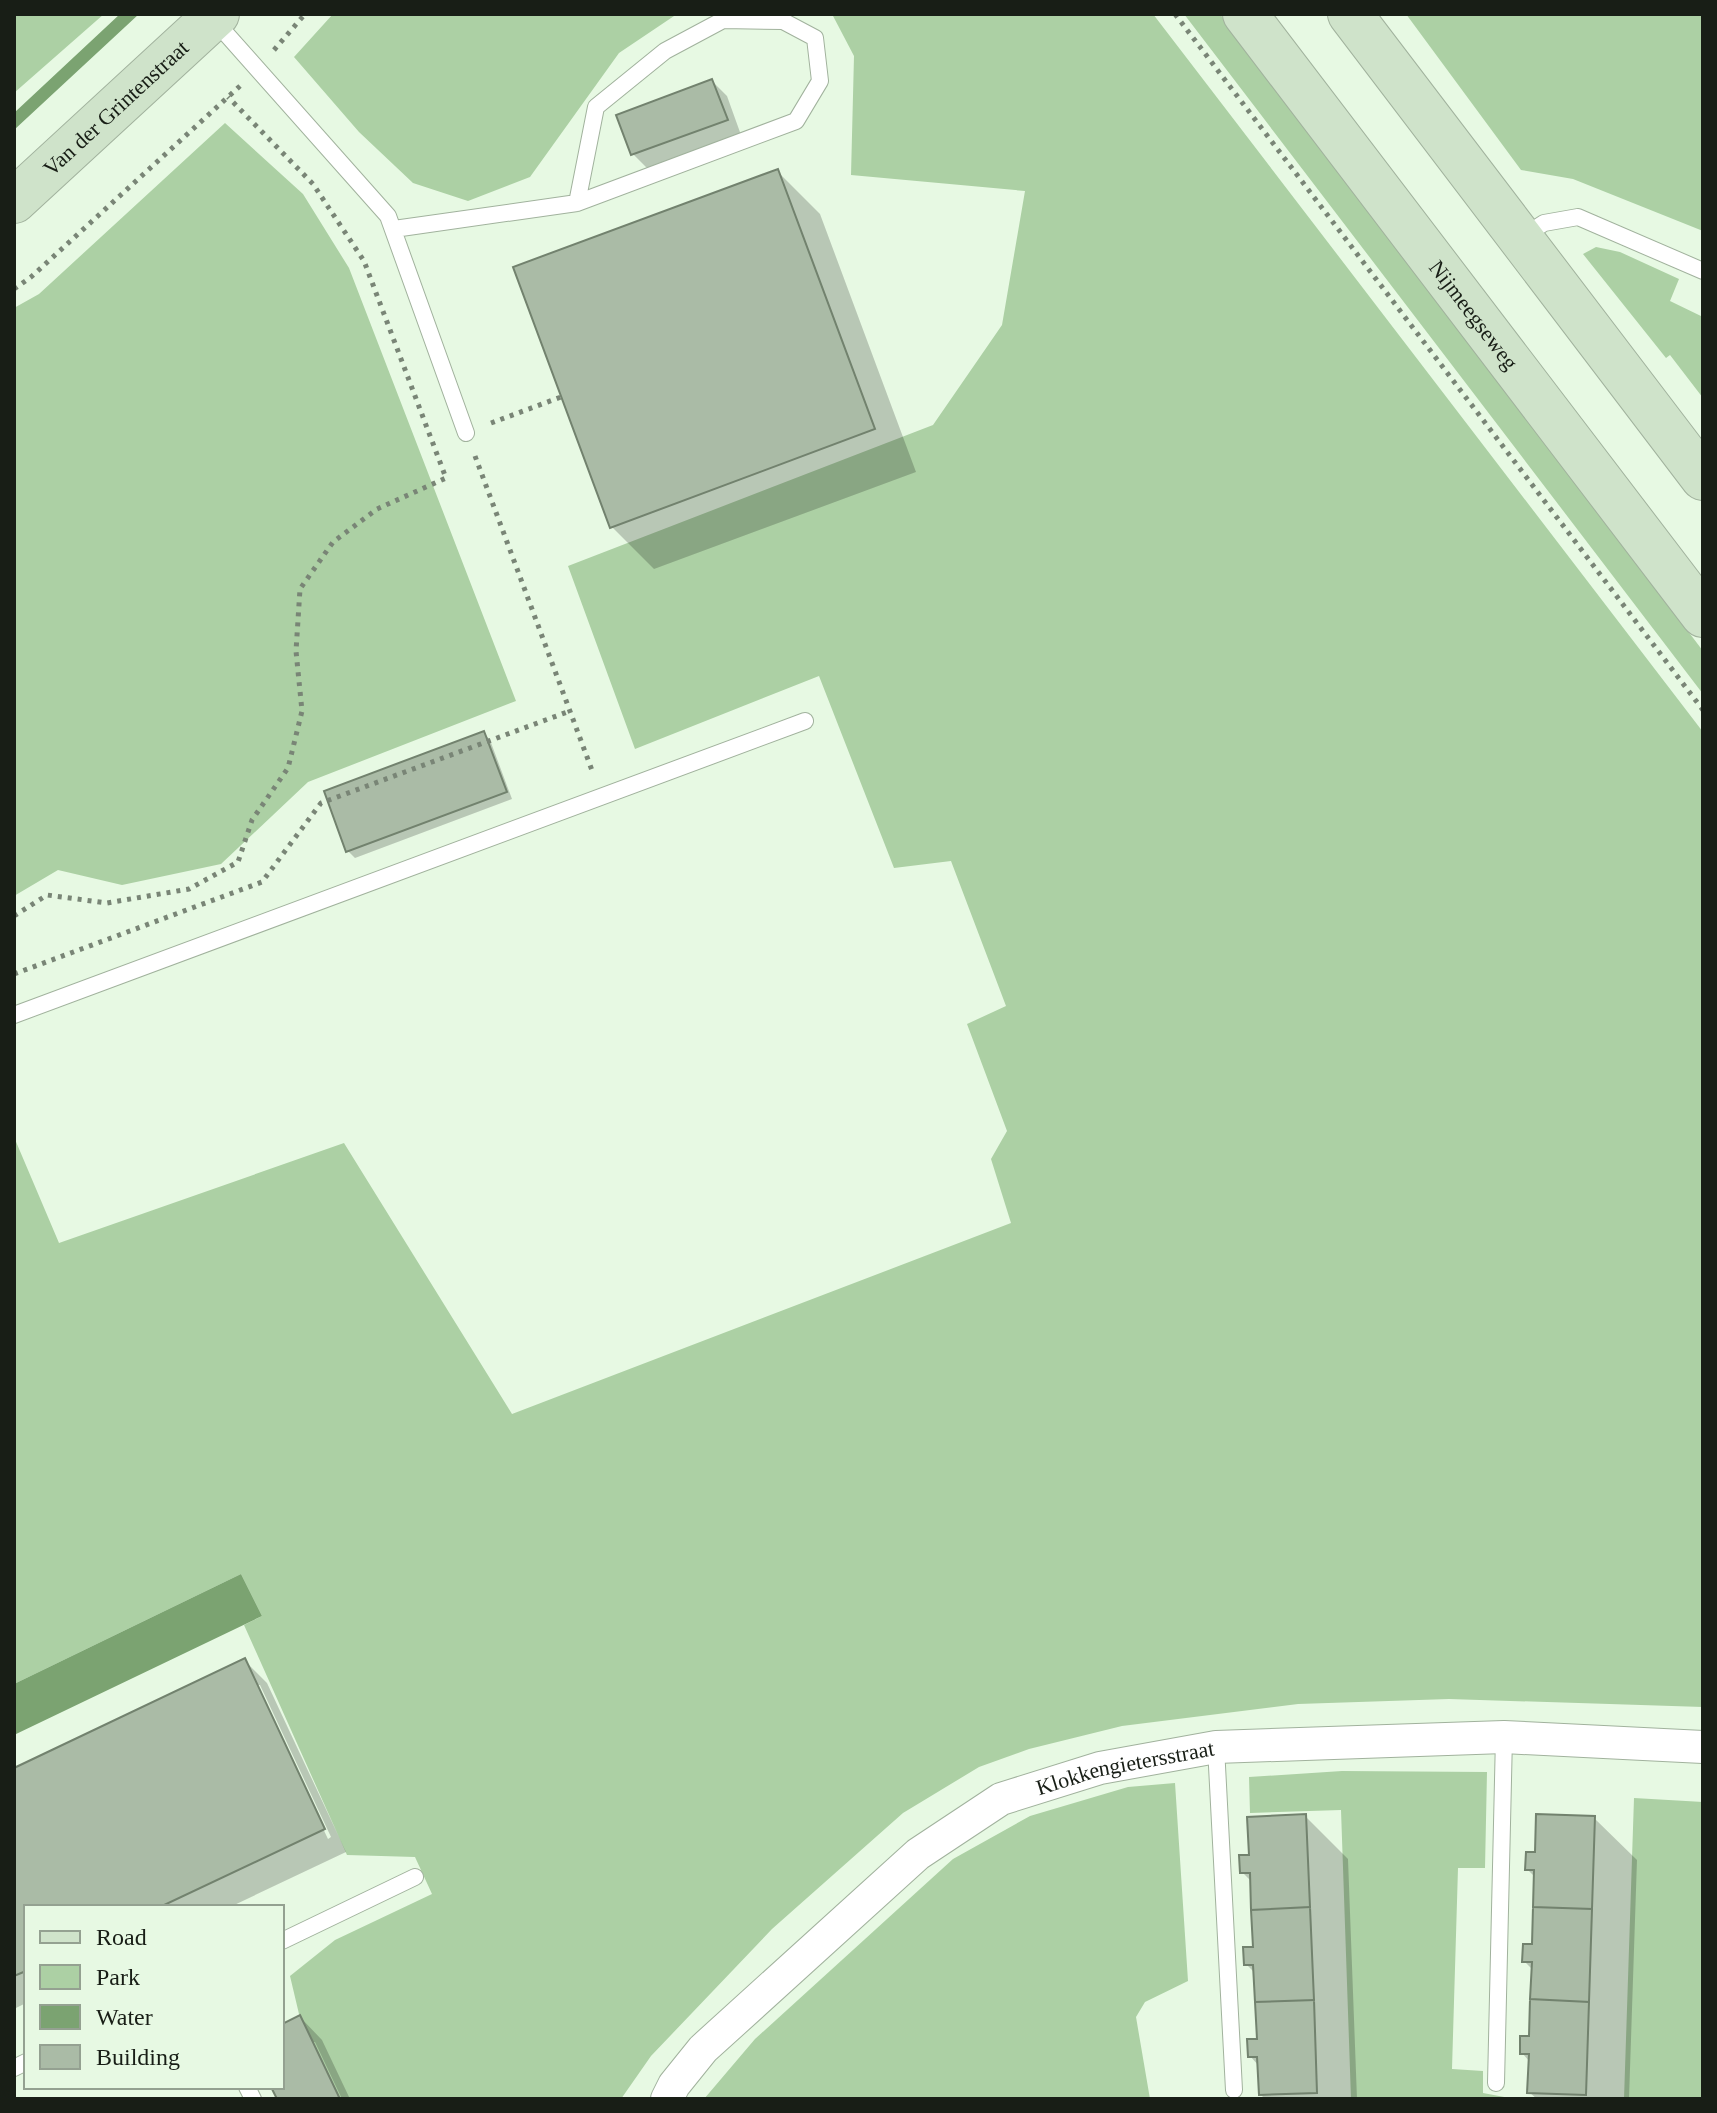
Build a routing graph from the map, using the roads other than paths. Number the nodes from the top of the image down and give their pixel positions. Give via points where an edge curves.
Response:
1 (1245, 14) edge
2 (1350, 14) edge
3 (215, 16) edge
4 (14, 201) edge
5 (577, 203) junction
6 (394, 229) junction
7 (1521, 238) junction
8 (1703, 271) edge
9 (466, 433) road end
10 (1703, 478) edge
11 (1703, 615) edge
12 (805, 721) dead end
13 (14, 1015) edge
14 (1504, 1737) junction
15 (1216, 1747) junction
16 (1703, 1747) edge
17 (415, 1877) dead end
18 (284, 1940) edge
19 (1496, 2083) dead end
20 (1234, 2090) dead end
21 (667, 2099) edge

1 - 11 main road, Nijmeegseweg
2 - 7 main road
3 - 4 main road, Van der Grintenstraat
3 - 6 lane
5 - 5 lane via 796,121 820,81 815,38 783,21 723,20 665,51 596,107
5 - 6 lane
6 - 9 lane
7 - 8 lane via 1544,223 1578,217
7 - 10 main road
12 - 13 lane
14 - 15 street, Klokkengietersstraat
14 - 16 street, Klokkengietersstraat
14 - 19 lane
15 - 20 lane
15 - 21 street, Klokkengietersstraat via 1100,1768 1001,1799 918,1854 703,2049
17 - 18 lane

